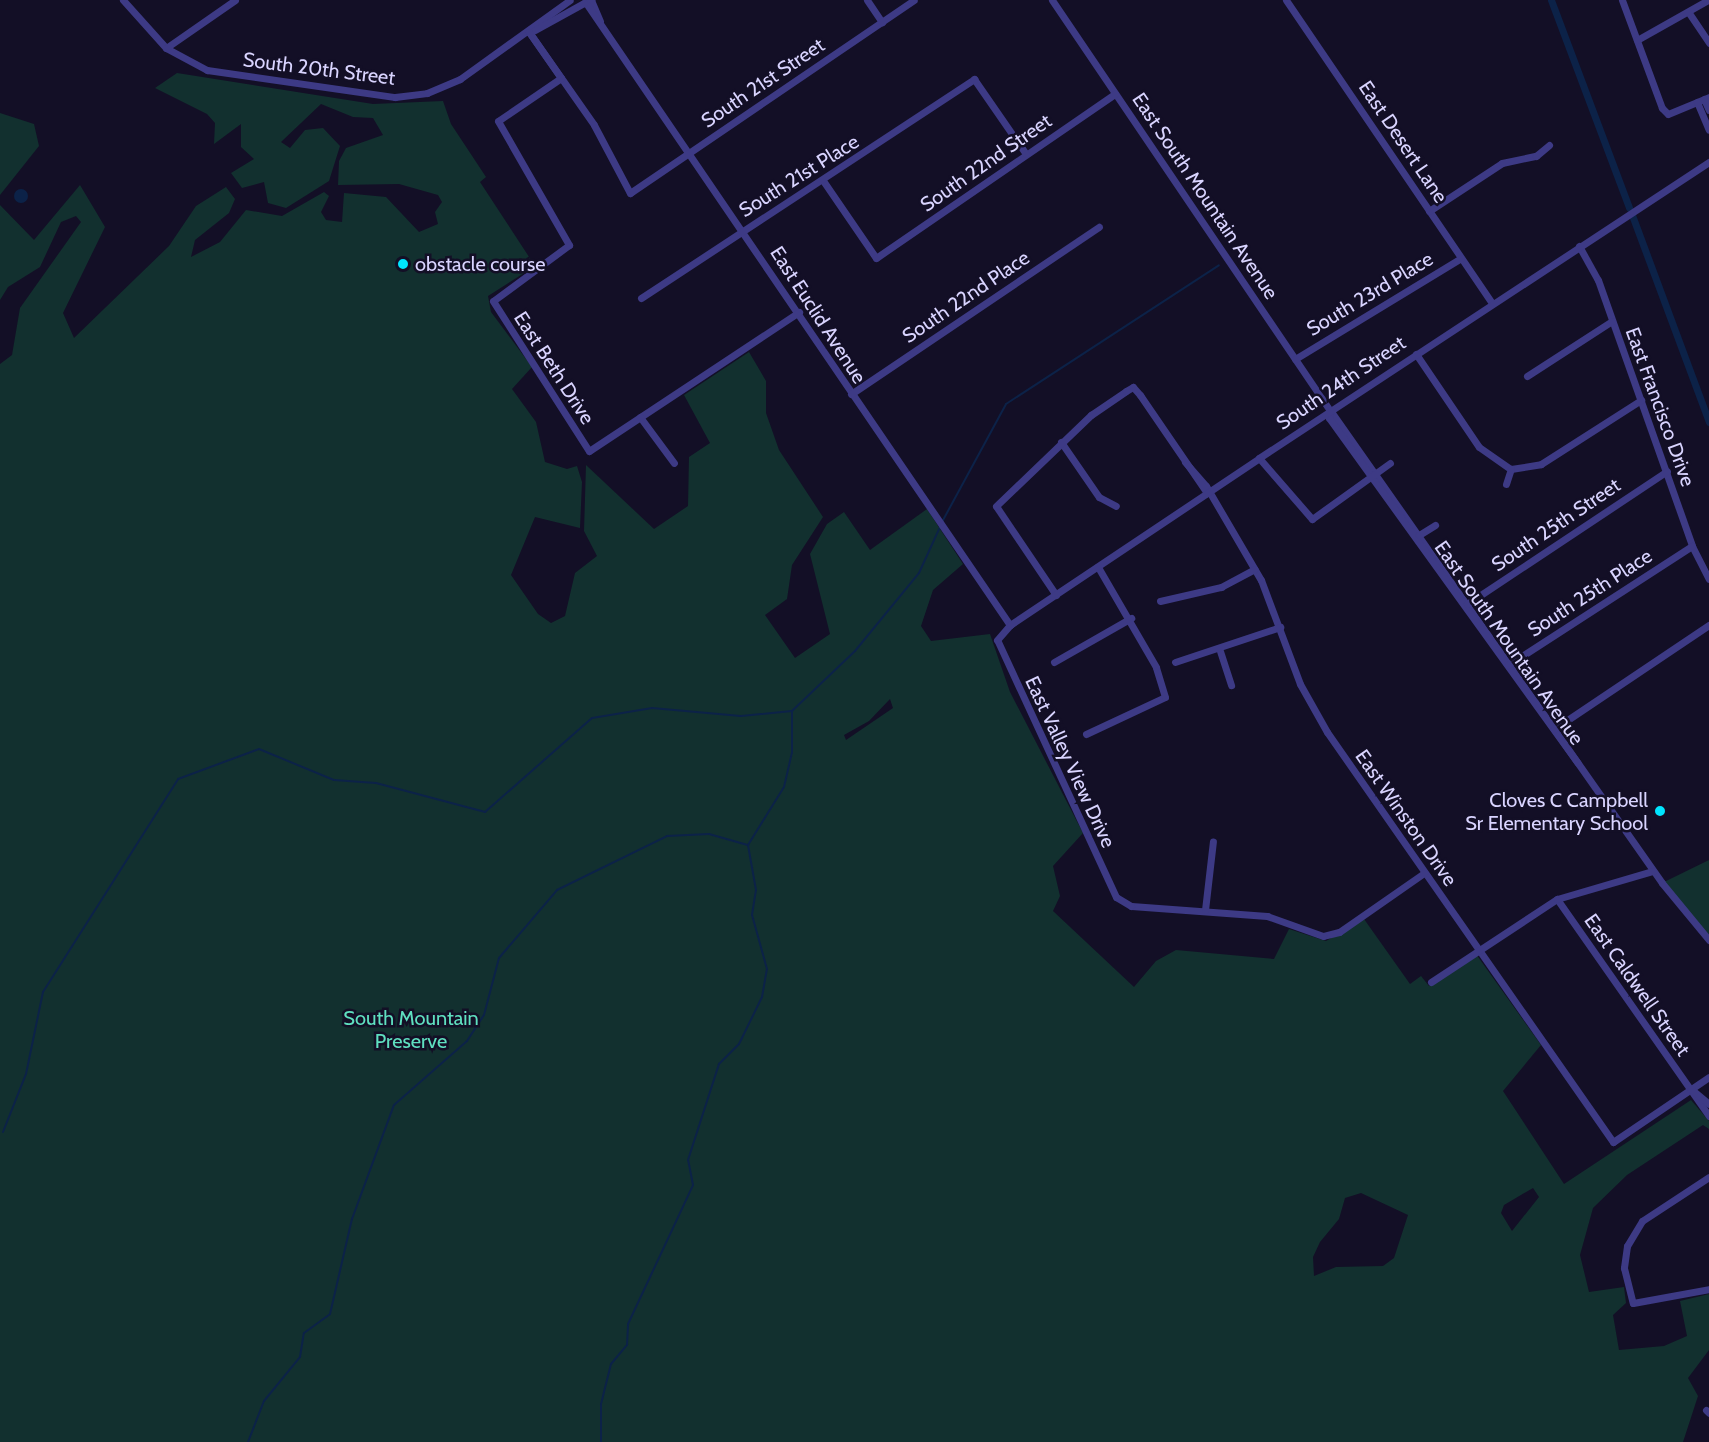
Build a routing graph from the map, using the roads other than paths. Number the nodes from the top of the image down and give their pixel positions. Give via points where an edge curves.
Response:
1 (123, 0) edge
2 (235, 0) edge
3 (570, 0) edge
4 (867, 0) edge
5 (914, 0) edge
6 (1052, 0) edge
7 (1286, 0) edge
8 (1622, 0) edge
9 (1708, 0) edge
10 (585, 1) edge
11 (1689, 13) junction
12 (882, 22) junction
13 (530, 32) junction
14 (1637, 40) junction
15 (1709, 43) edge
16 (166, 48) junction
17 (561, 78) junction
18 (1115, 94) junction
19 (1703, 99) edge
20 (1709, 110) edge
21 (1709, 130) edge
22 (1549, 145) dead end
23 (688, 153) junction
24 (1026, 154) junction
25 (1709, 162) edge
26 (824, 182) junction
27 (1429, 210) junction
28 (1100, 228) dead end
29 (743, 231) junction
30 (1579, 246) junction
31 (1461, 258) junction
32 (641, 298) dead end
33 (1492, 303) junction
34 (799, 312) junction
35 (1612, 321) junction
36 (1416, 354) junction
37 (1295, 359) junction
38 (1527, 376) dead end
39 (851, 394) junction
40 (1641, 400) junction
41 (1330, 410) junction
42 (640, 417) junction
43 (1061, 442) junction
44 (1259, 458) junction
45 (674, 463) dead end
46 (1390, 463) dead end
47 (1511, 469) junction
48 (1666, 471) junction
49 (1374, 475) junction
50 (1506, 484) dead end
51 (1207, 493) junction
52 (1116, 506) dead end
53 (1435, 525) dead end
54 (1418, 536) junction
55 (1692, 546) junction
56 (1098, 567) junction
57 (1255, 569) junction
58 (1709, 579) edge
59 (1056, 595) junction
60 (1160, 601) dead end
61 (1466, 605) junction
62 (1131, 618) junction
63 (1709, 625) edge
64 (1010, 626) junction
65 (1280, 627) junction
66 (998, 640) joint
67 (1220, 651) junction
68 (1054, 662) dead end
69 (1175, 662) dead end
70 (1508, 665) junction
71 (1231, 685) dead end
72 (1554, 729) junction
73 (1086, 734) dead end
74 (1213, 841) dead end
75 (1653, 871) junction
76 (1424, 873) junction
77 (1557, 899) junction
78 (1206, 910) junction
79 (1709, 940) edge
80 (1476, 948) junction
81 (1431, 982) dead end
82 (1709, 1077) edge
83 (1691, 1089) junction
84 (1709, 1104) edge
85 (1709, 1116) edge
86 (1709, 1177) edge
87 (1709, 1289) edge

1 - 16 street
2 - 16 street
3 - 13 street, South 20th Street
4 - 12 street
5 - 12 street, South 21st Street
6 - 18 street, East South Mountain Avenue
7 - 27 street, East Desert Lane
8 - 14 street
9 - 11 street
10 - 13 street, South 20th Street
10 - 23 street, East Euclid Avenue
11 - 14 street
11 - 15 street
12 - 23 street, South 21st Street
13 - 16 street, South 20th Street via 455,82 404,97 227,74
13 - 17 street
14 - 19 street via 1668,114
17 - 23 street, South 21st Street via 630,193
17 - 42 street, East Beth Drive via 498,121 569,245 493,301 589,451
18 - 24 street, South 22nd Street
18 - 37 street, East South Mountain Avenue
19 - 20 street
19 - 21 street
22 - 27 street via 1536,156 1502,163
23 - 29 street, East Euclid Avenue
24 - 26 street, South 21st Place via 974,79
24 - 26 street, South 22nd Street via 876,258
25 - 30 street, South 24th Street
26 - 29 street, South 21st Place
27 - 31 street, East Desert Lane
28 - 39 street, South 22nd Place
29 - 32 street, South 21st Place
29 - 34 street, East Euclid Avenue
30 - 33 street, South 24th Street
30 - 35 street, East Francisco Drive
31 - 33 street, East Desert Lane
31 - 37 street, South 23rd Place
33 - 36 street, South 24th Street
34 - 39 street, East Euclid Avenue
34 - 42 street
35 - 38 street
35 - 40 street, East Francisco Drive
36 - 41 street, South 24th Street
36 - 47 street via 1479,447 1491,460
37 - 41 street, East South Mountain Avenue
39 - 64 street, East Euclid Avenue
40 - 47 street via 1541,464
40 - 48 street, East Francisco Drive
41 - 44 street, South 24th Street
41 - 49 street, East South Mountain Avenue
42 - 45 street
43 - 51 street, East Winston Drive via 1133,387
43 - 52 street via 1099,496
43 - 59 street via 996,506
44 - 49 street via 1312,519
44 - 51 street, South 24th Street
46 - 49 street
47 - 50 street
48 - 55 street, East Francisco Drive
48 - 61 street, South 25th Street
49 - 54 street, East South Mountain Avenue
51 - 56 street, South 24th Street
51 - 57 street, East Winston Drive
53 - 54 street, East South Mountain Avenue
54 - 61 street, East South Mountain Avenue
55 - 58 street, East Francisco Drive
55 - 70 street, South 25th Place
56 - 59 street, South 24th Street
56 - 62 street
57 - 60 street via 1221,587
57 - 65 street, East Winston Drive
59 - 64 street, South 24th Street
61 - 70 street, East South Mountain Avenue
62 - 68 street
62 - 73 street via 1165,697
63 - 72 street
64 - 66 street, South 24th Street
65 - 67 street
65 - 76 street, East Winston Drive via 1300,684 1327,732
66 - 78 street, East Valley View Drive via 1116,897 1131,906
67 - 69 street
67 - 71 street
70 - 72 street, East South Mountain Avenue
72 - 75 street, East South Mountain Avenue
74 - 78 street
75 - 77 street
75 - 79 street, East South Mountain Avenue
76 - 78 street via 1339,932 1323,936 1267,916
76 - 80 street, East Winston Drive
77 - 80 street
77 - 83 street, East Caldwell Street
80 - 81 street
80 - 83 street, East Winston Drive via 1613,1142
82 - 83 street
83 - 84 street, East Caldwell Street
83 - 85 street, East Caldwell Street
86 - 87 street via 1633,1233 1624,1268 1633,1303

